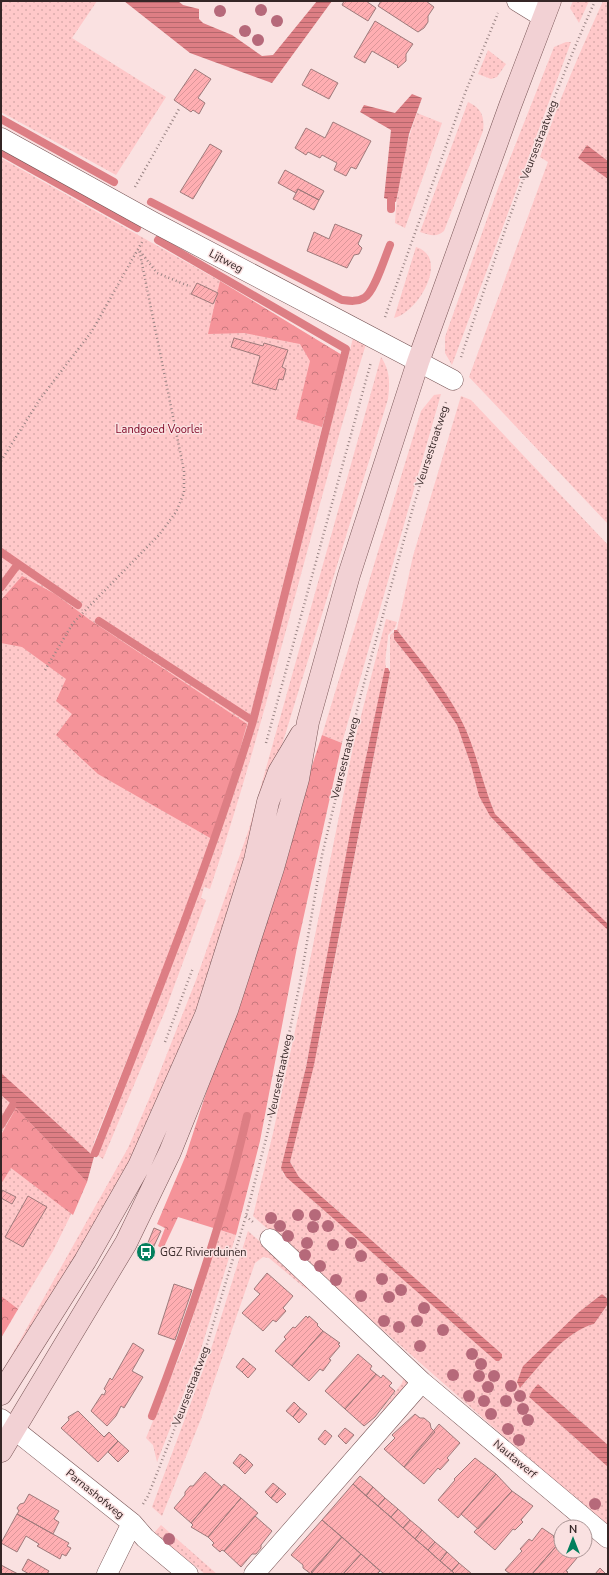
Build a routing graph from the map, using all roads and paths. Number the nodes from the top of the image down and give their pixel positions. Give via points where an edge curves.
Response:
1 (595, 1) edge
2 (508, 5) edge
3 (547, 9) edge
4 (179, 109) dead end
5 (1, 138) edge
6 (132, 211) junction
7 (153, 222) junction
8 (139, 249) junction
9 (189, 286) dead end
10 (377, 341) junction
11 (418, 362) junction
12 (453, 380) junction
13 (1, 461) edge
14 (45, 670) dead end
15 (308, 722) junction
16 (264, 750) dead end
17 (194, 966) dead end
18 (164, 1046) dead end
19 (270, 1239) dead end
20 (422, 1382) junction
21 (1, 1394) edge
22 (7, 1425) edge
23 (1, 1451) edge
24 (132, 1523) junction
25 (608, 1538) edge
26 (261, 1572) edge
27 (107, 1574) edge
28 (188, 1574) edge

1 - 12 path, Veursestraatweg via 539,138
2 - 3 street
2 - 10 path via 465,93
3 - 11 main road
4 - 6 path via 135,184
5 - 6 street, Lijtweg
6 - 7 street, Lijtweg
7 - 8 path
7 - 10 street, Lijtweg
8 - 9 path via 157,273
8 - 13 path via 92,331 40,400
8 - 14 path via 184,471 184,493 176,512 159,535 73,623
10 - 11 street, Lijtweg
10 - 16 path
11 - 12 street, Lijtweg
11 - 15 main road via 349,575
12 - 24 path, Veursestraatweg via 412,511 361,694 322,855 300,983 267,1135 246,1216 204,1354 148,1496
15 - 21 main road via 280,772 268,802 255,860 206,1015 139,1166 85,1260
15 - 22 main road via 298,779 228,1010 170,1152 126,1243
17 - 18 path
19 - 20 street, Nautawerf
20 - 25 street, Nautawerf
20 - 26 street via 343,1472 330,1498
22 - 23 main road
22 - 24 street, Parnashofweg
24 - 27 street, Parnashofweg
24 - 28 street via 145,1538

